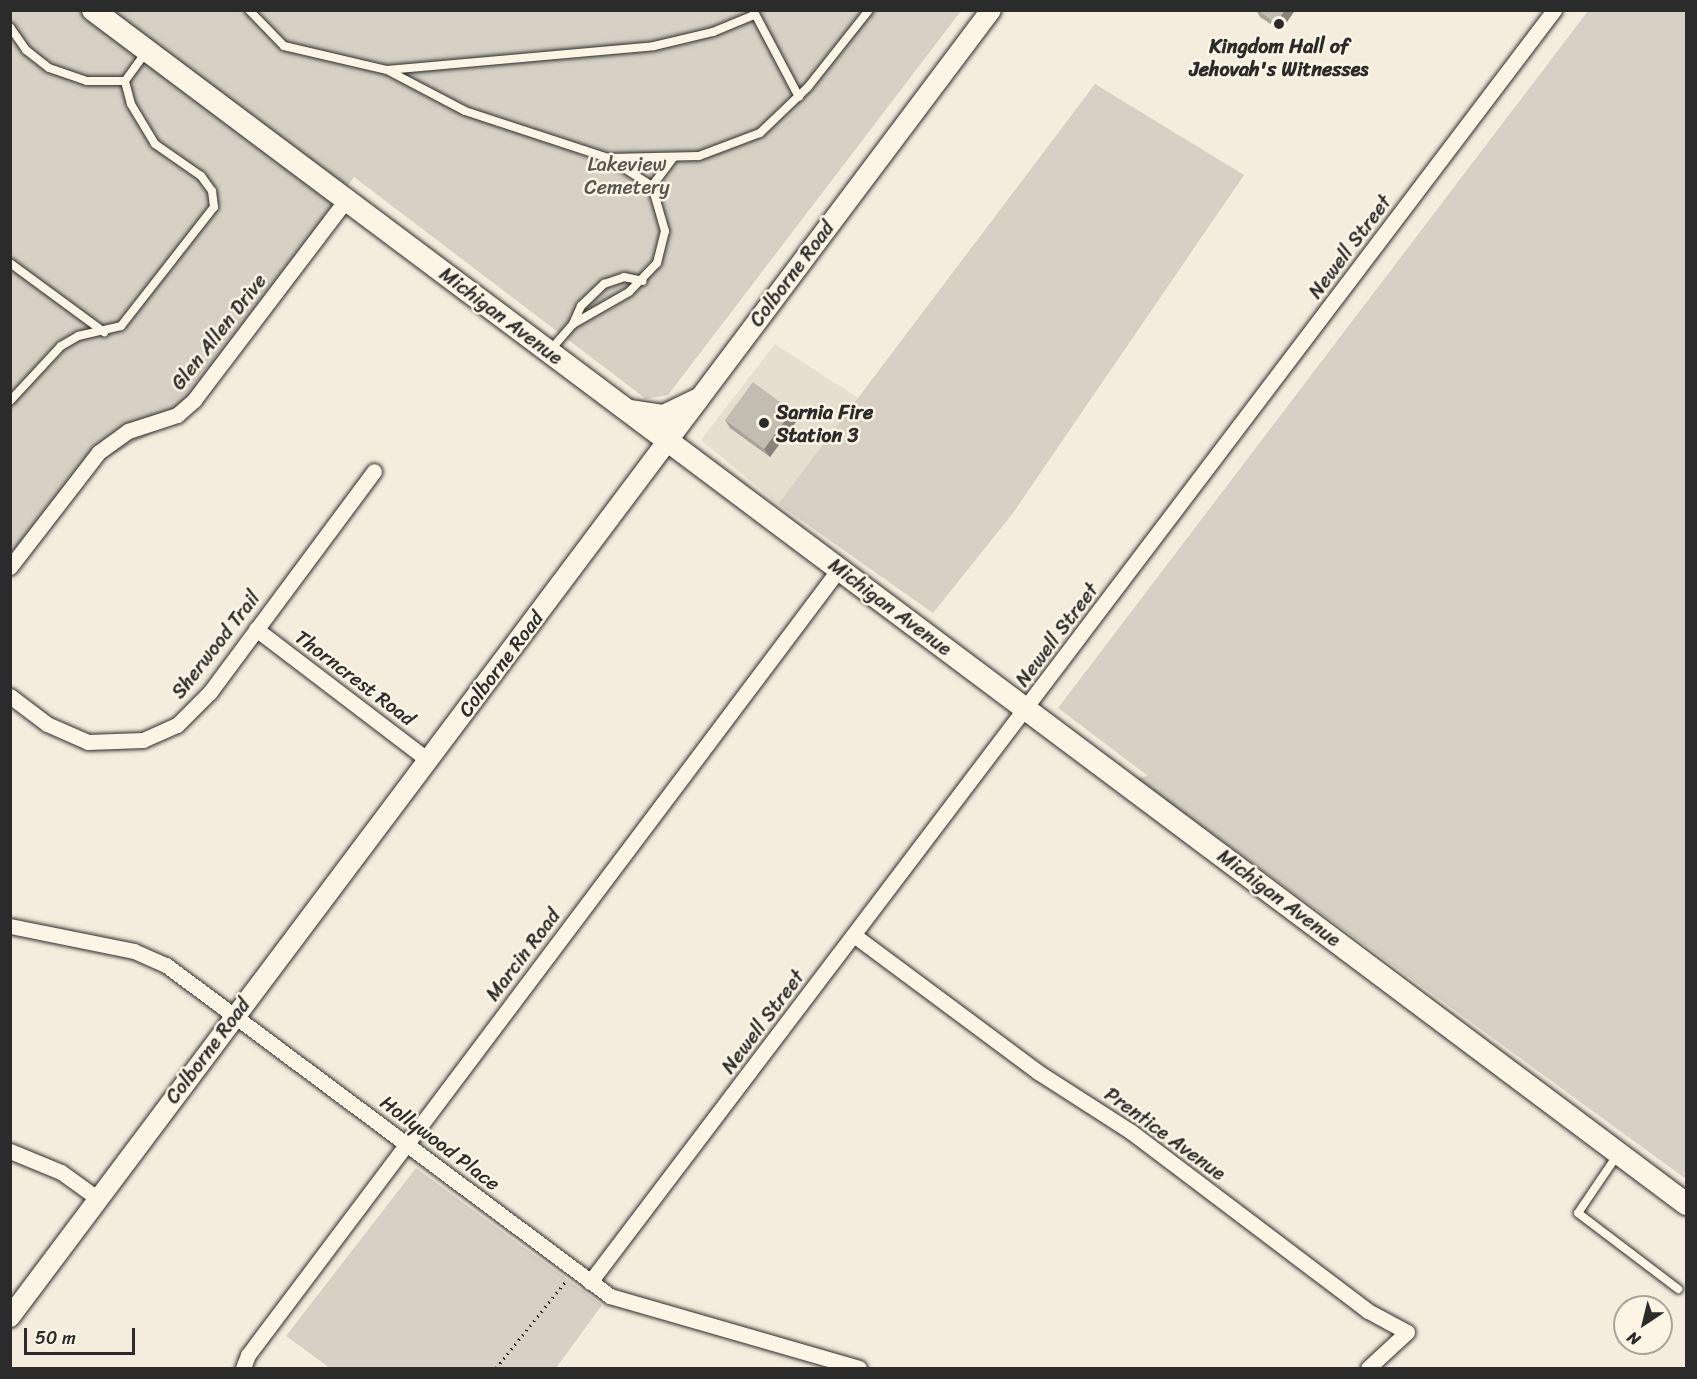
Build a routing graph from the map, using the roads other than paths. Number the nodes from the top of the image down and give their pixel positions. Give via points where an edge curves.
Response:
1 (93, 10) edge
2 (249, 10) edge
3 (869, 10) edge
4 (992, 10) edge
5 (1554, 10) edge
6 (754, 13) edge
7 (10, 27) edge
8 (147, 51) junction
9 (387, 70) junction
10 (126, 81) junction
11 (799, 97) junction
12 (608, 158) junction
13 (673, 158) junction
14 (652, 186) junction
15 (346, 200) junction
16 (10, 263) edge
17 (643, 281) junction
18 (573, 324) junction
19 (104, 332) junction
20 (548, 351) junction
21 (697, 400) junction
22 (10, 401) edge
23 (627, 409) junction
24 (668, 440) junction
25 (374, 471) dead end
26 (10, 567) edge
27 (839, 569) junction
28 (256, 629) junction
29 (10, 696) edge
30 (1028, 709) junction
31 (428, 760) junction
32 (10, 926) edge
33 (855, 936) junction
34 (235, 1016) junction
35 (407, 1144) junction
36 (10, 1151) edge
37 (1619, 1153) junction
38 (97, 1198) junction
39 (1686, 1204) edge
40 (590, 1282) junction
41 (1678, 1289) dead end
42 (10, 1317) edge
43 (243, 1368) edge
44 (859, 1368) edge
45 (1368, 1368) edge

1 - 8 main road, Michigan Avenue
2 - 9 lane via 284,46
3 - 11 lane
4 - 21 street, Colborne Road
5 - 30 street, Newell Street
6 - 9 lane via 713,32 654,46
6 - 11 lane
7 - 10 lane via 26,50 49,68 87,81
8 - 10 lane
8 - 15 main road, Michigan Avenue
9 - 12 lane via 465,111
10 - 19 lane via 143,129 155,144 195,170 215,199 210,216 128,319
11 - 13 lane via 760,133 736,146
12 - 13 lane
12 - 14 lane
13 - 14 lane
14 - 17 lane via 665,241 657,264
15 - 20 main road, Michigan Avenue
15 - 26 street, Glen Allen Drive via 194,400 177,415 128,431 99,452
16 - 19 lane
17 - 18 lane
17 - 18 lane via 624,277 604,284 581,306
18 - 20 lane
19 - 22 lane via 61,346
20 - 23 main road, Michigan Avenue
21 - 23 main road via 664,416
21 - 24 street, Colborne Road
23 - 24 main road, Michigan Avenue
24 - 27 main road, Michigan Avenue
24 - 31 street, Colborne Road
25 - 28 street, Sherwood Trail
27 - 30 main road, Michigan Avenue
27 - 35 street, Marcin Road
28 - 29 street, Sherwood Trail via 199,706 177,725 143,740 103,744 76,738
28 - 31 street, Thorncrest Road
30 - 33 street, Newell Street
30 - 37 main road, Michigan Avenue
31 - 34 street, Colborne Road
32 - 34 street, Hollywood Place via 144,954
33 - 40 street, Newell Street
33 - 45 street, Prentice Avenue via 1038,1072 1130,1131 1368,1311 1407,1332
34 - 35 street, Hollywood Place
34 - 38 street, Colborne Road
35 - 40 street, Hollywood Place
35 - 43 street, Marcin Road via 248,1355
36 - 38 street via 61,1172
37 - 39 main road, Michigan Avenue
37 - 41 lane via 1578,1213
38 - 42 street, Colborne Road
40 - 44 street, Hollywood Place via 631,1304

